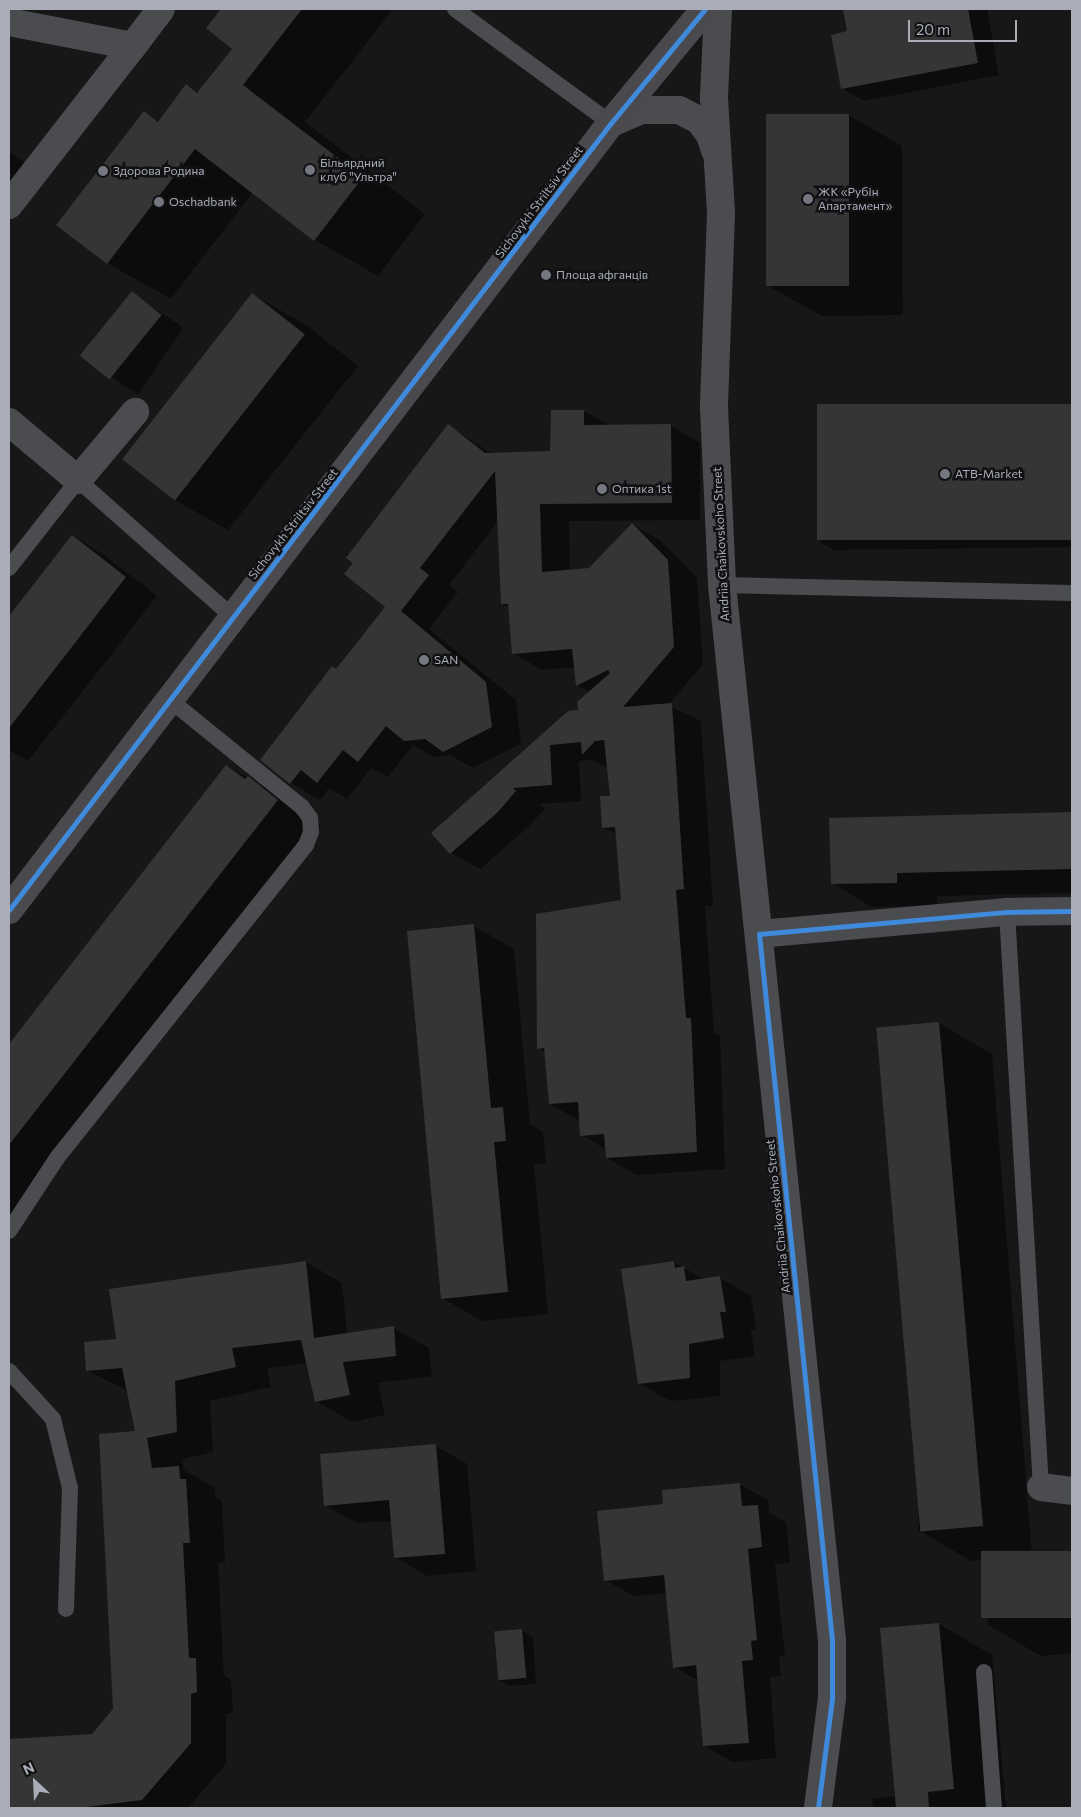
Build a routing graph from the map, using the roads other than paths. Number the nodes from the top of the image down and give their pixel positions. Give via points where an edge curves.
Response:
1 (161, 9) edge
2 (455, 9) edge
3 (704, 9) edge
4 (718, 9) edge
5 (9, 22) edge
6 (133, 46) junction
7 (611, 123) junction
8 (716, 153) junction
9 (9, 206) edge
10 (135, 412) dead end
11 (9, 422) edge
12 (78, 480) junction
13 (9, 568) edge
14 (722, 585) junction
15 (1072, 593) edge
16 (234, 618) junction
17 (170, 700) junction
18 (9, 910) edge
19 (1072, 911) edge
20 (1007, 912) junction
21 (759, 934) junction
22 (9, 1231) edge
23 (9, 1371) edge
24 (1041, 1487) joint
25 (1072, 1491) edge
26 (66, 1609) dead end
27 (984, 1672) dead end
28 (818, 1808) edge
29 (994, 1808) edge

1 - 6 street
2 - 7 lane
3 - 7 street, Sichovykh Striltsiv Street
4 - 8 street, Andriia Chaikovskoho Street
5 - 6 street
6 - 9 street
7 - 8 street, Andriia Chaikovskoho Street via 642,110 679,110 699,120 710,135
7 - 16 street, Sichovykh Striltsiv Street
8 - 14 street, Andriia Chaikovskoho Street via 721,214 714,407
10 - 12 street
11 - 12 street
12 - 13 lane
12 - 16 lane
14 - 15 lane
14 - 21 street, Andriia Chaikovskoho Street
16 - 17 street, Sichovykh Striltsiv Street
17 - 18 street, Sichovykh Striltsiv Street
17 - 22 lane via 302,807 310,818 311,832 306,845 57,1158
19 - 20 street
20 - 21 street
20 - 24 lane
21 - 28 street, Andriia Chaikovskoho Street via 832,1640 832,1698
23 - 26 lane via 53,1419 70,1488
24 - 25 street
27 - 29 lane

